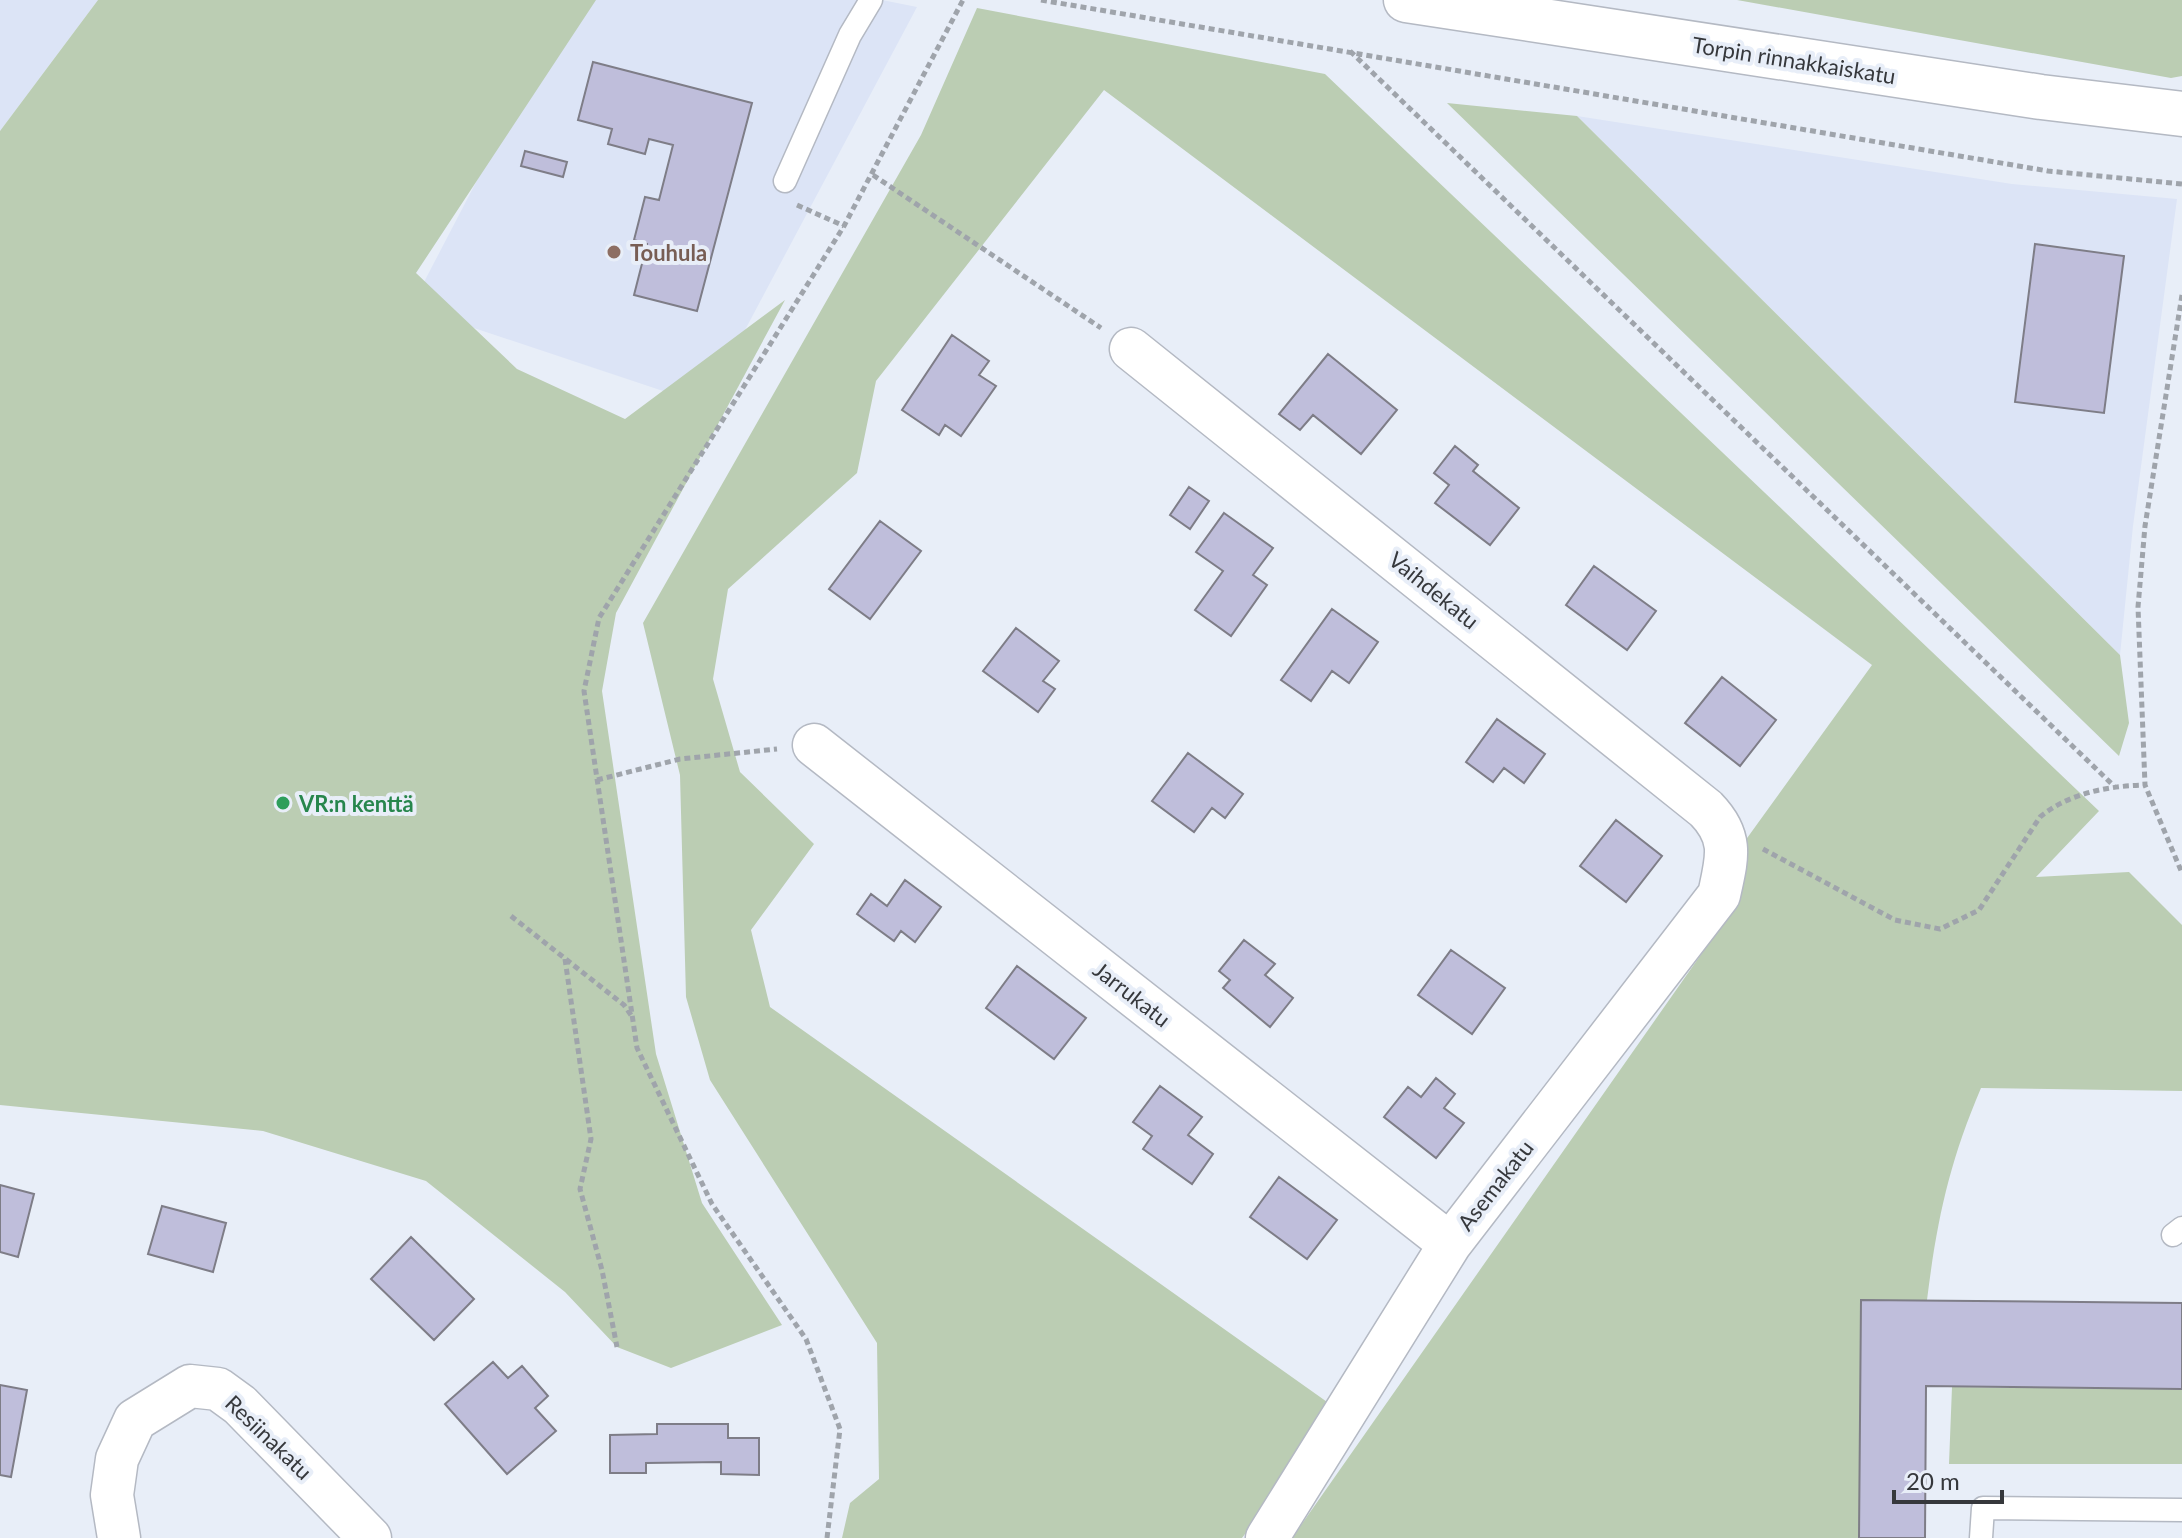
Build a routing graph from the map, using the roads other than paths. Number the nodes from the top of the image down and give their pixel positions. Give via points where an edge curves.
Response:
1 (871, 0) edge
2 (1406, 0) edge
3 (2182, 114) edge
4 (785, 181) road end
5 (1131, 349) road end
6 (814, 745) road end
7 (1724, 834) joint
8 (1450, 1244) junction
9 (2182, 1510) edge
10 (119, 1538) edge
11 (370, 1538) edge
12 (1267, 1538) edge
13 (1981, 1538) edge

1 - 4 lane
2 - 3 main road, Torpin rinnakkaiskatu via 2025,95
5 - 7 street, Vaihdekatu via 1607,728
6 - 8 street, Jarrukatu
7 - 8 street, Asemakatu via 1726,865 1719,895
8 - 12 street, Asemakatu
9 - 13 lane via 1983,1508
10 - 11 street, Resiinakatu via 112,1495 115,1471 135,1420 190,1386 218,1389 240,1405

